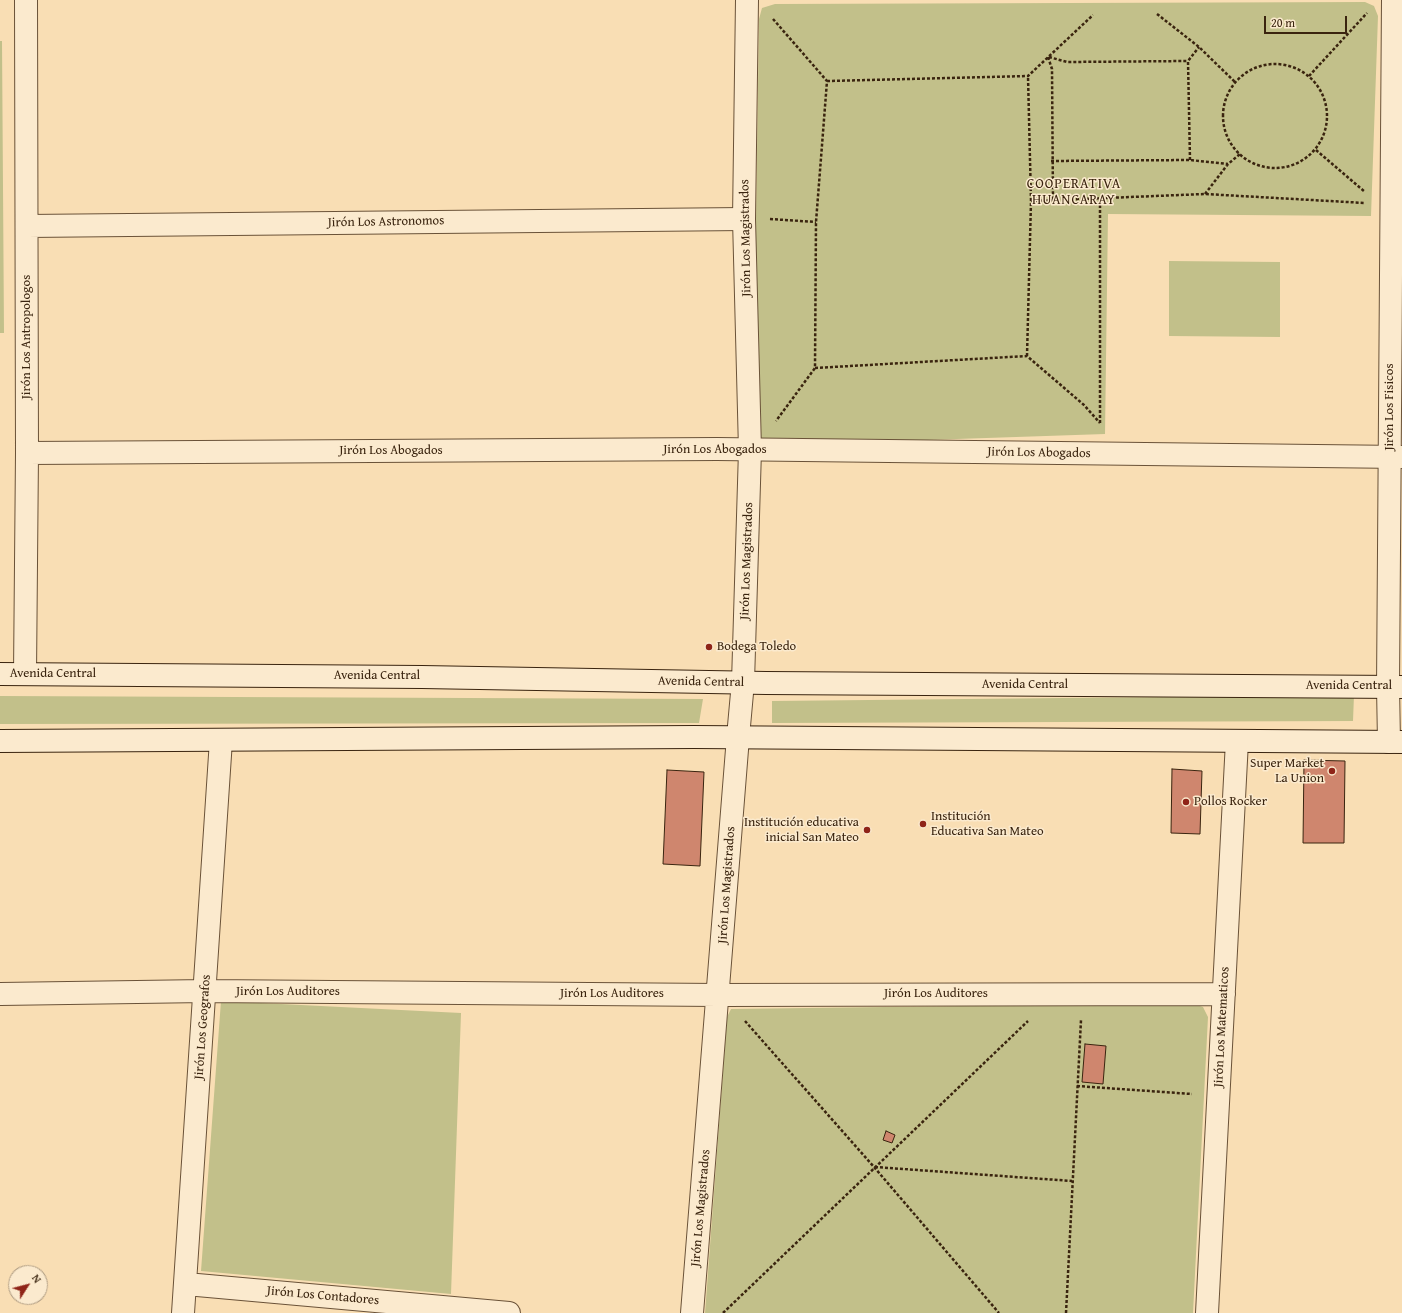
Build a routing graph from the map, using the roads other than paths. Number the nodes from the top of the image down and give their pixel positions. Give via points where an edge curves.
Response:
1 (26, 0) edge
2 (747, 0) edge
3 (1394, 0) edge
4 (744, 219) junction
5 (27, 226) junction
6 (750, 450) junction
7 (27, 453) junction
8 (1396, 457) edge
9 (0, 674) edge
10 (25, 674) junction
11 (743, 682) junction
12 (1395, 687) edge
13 (738, 737) junction
14 (221, 740) junction
15 (0, 741) edge
16 (1237, 741) junction
17 (1396, 742) edge
18 (205, 991) junction
19 (0, 994) edge
20 (1224, 994) junction
21 (718, 995) junction
22 (186, 1284) junction
23 (183, 1313) edge
24 (509, 1313) edge
25 (692, 1313) edge
26 (1207, 1313) edge

1 - 5 street, Jirón Los Antropologos
2 - 4 street, Jirón Los Magistrados
3 - 8 street, Jirón Los Fisicos
4 - 5 street, Jirón Los Astronomos
4 - 6 street, Jirón Los Magistrados
5 - 7 street, Jirón Los Antropologos
6 - 7 street, Jirón Los Abogados
6 - 8 street, Jirón Los Abogados
6 - 11 street, Jirón Los Magistrados
7 - 10 street, Jirón Los Antropologos
8 - 12 street, Jirón Los Fisicos
9 - 10 street, Avenida Central
10 - 11 street, Avenida Central
11 - 12 street, Avenida Central
11 - 13 street, Jirón Los Magistrados
12 - 17 street, Jirón Los Fisicos
13 - 14 street
13 - 16 street
13 - 21 street, Jirón Los Magistrados
14 - 15 street
14 - 18 street, Jirón Los Geografos
16 - 17 street
16 - 20 street, Jirón Los Matematicos
18 - 19 street, Jirón Los Auditores
18 - 21 street, Jirón Los Auditores
18 - 22 street, Jirón Los Geografos
20 - 21 street, Jirón Los Auditores
20 - 26 street, Jirón Los Matematicos
21 - 25 street, Jirón Los Magistrados
22 - 23 street, Jirón Los Geografos
22 - 24 street, Jirón Los Contadores

